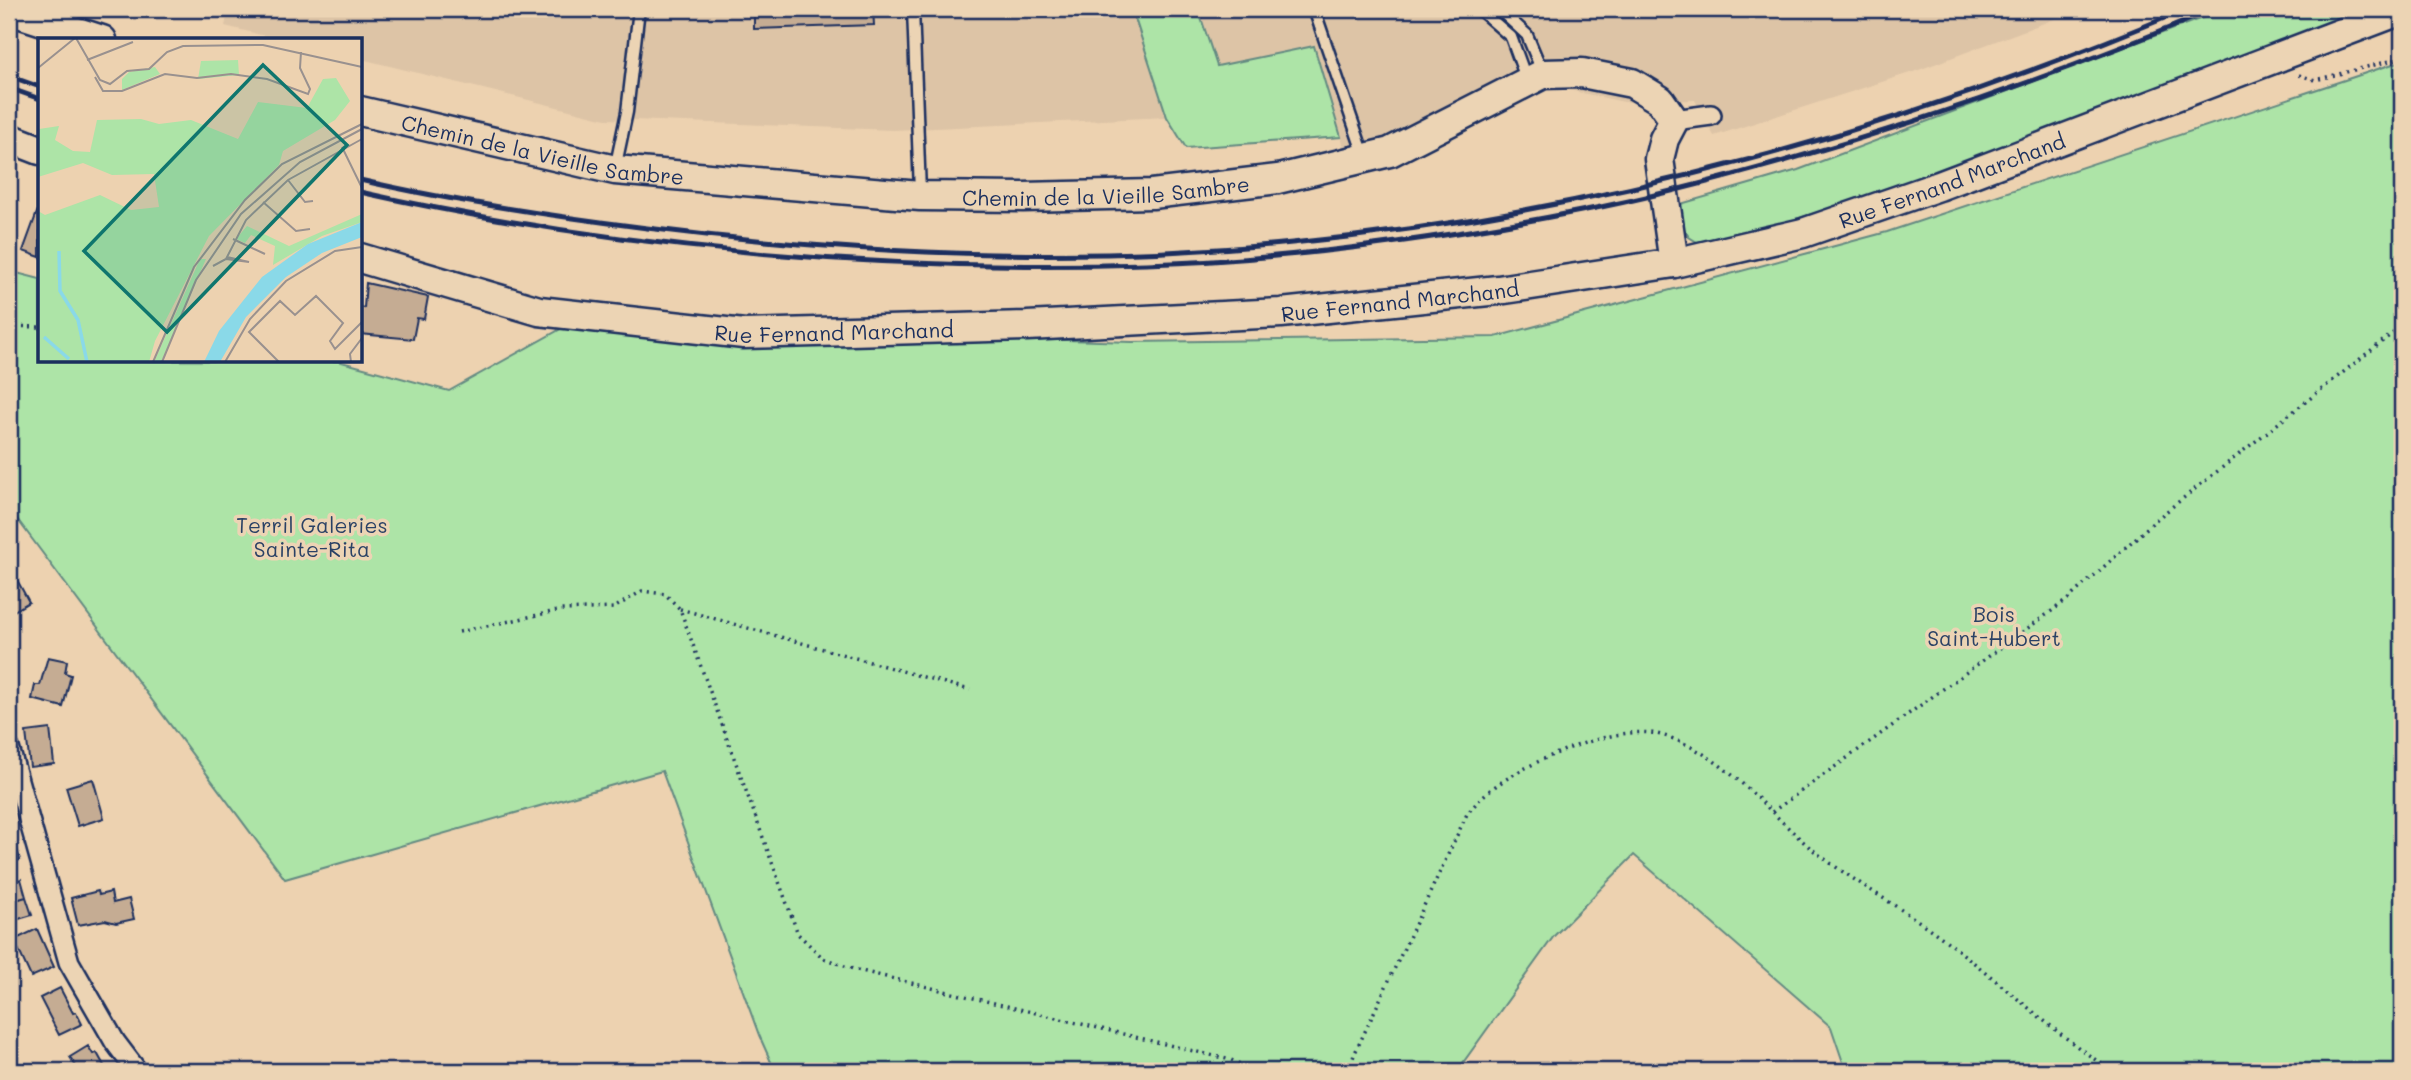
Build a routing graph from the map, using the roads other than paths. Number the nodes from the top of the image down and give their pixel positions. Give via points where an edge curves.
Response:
1 (639, 9) edge
2 (913, 9) edge
3 (1314, 9) edge
4 (1479, 9) edge
5 (1499, 9) edge
6 (9, 10) edge
7 (2402, 10) edge
8 (46, 15) edge
9 (98, 38) edge
10 (1535, 78) junction
11 (362, 111) edge
12 (1711, 115) dead end
13 (1674, 120) junction
14 (9, 138) edge
15 (38, 149) edge
16 (1366, 159) junction
17 (615, 170) junction
18 (920, 196) junction
19 (362, 259) edge
20 (1674, 262) junction
21 (9, 748) edge
22 (137, 1071) edge

1 - 17 lane
2 - 18 lane
3 - 16 lane
4 - 10 lane via 1511,37
5 - 10 lane via 1527,35
6 - 8 street
7 - 20 street, Rue Fernand Marchand via 1939,186 1803,233
8 - 9 street
10 - 13 street, Chemin de la Vieille Sambre via 1582,73 1632,83 1660,100
10 - 16 street, Chemin de la Vieille Sambre via 1390,152
11 - 17 street, Chemin de la Vieille Sambre
12 - 13 street
13 - 20 street via 1660,159
14 - 15 street
16 - 18 street, Chemin de la Vieille Sambre via 1278,180 1152,194
17 - 18 street, Chemin de la Vieille Sambre
19 - 20 street, Rue Fernand Marchand via 539,311 744,334 1280,313 1498,290
21 - 22 street via 69,962

